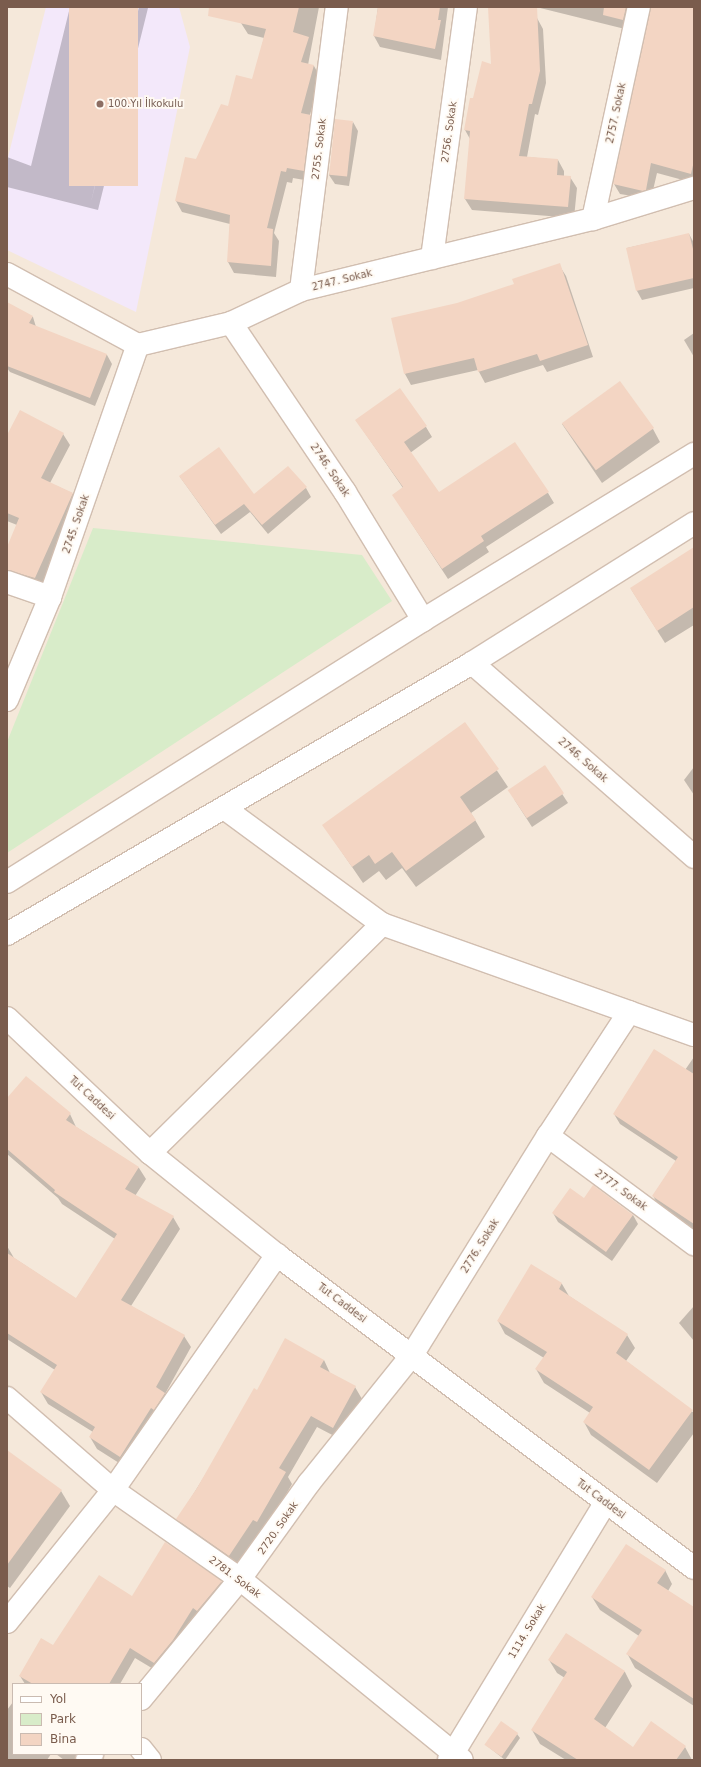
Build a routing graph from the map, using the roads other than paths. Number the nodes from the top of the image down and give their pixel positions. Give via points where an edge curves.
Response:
1 (337, 7) edge
2 (466, 7) edge
3 (639, 7) edge
4 (694, 188) edge
5 (593, 219) junction
6 (432, 258) junction
7 (7, 274) edge
8 (301, 290) junction
9 (231, 323) junction
10 (138, 345) junction
11 (694, 454) edge
12 (694, 523) edge
13 (7, 582) edge
14 (50, 597) junction
15 (423, 620) junction
16 (472, 663) junction
17 (7, 700) edge
18 (224, 808) junction
19 (694, 857) edge
20 (7, 882) edge
21 (382, 924) junction
22 (7, 934) edge
23 (629, 1012) junction
24 (7, 1018) edge
25 (694, 1035) edge
26 (548, 1136) junction
27 (150, 1153) junction
28 (694, 1244) edge
29 (277, 1255) junction
30 (412, 1355) junction
31 (7, 1398) edge
32 (113, 1490) junction
33 (605, 1503) junction
34 (694, 1568) edge
35 (240, 1580) junction
36 (7, 1622) edge
37 (142, 1698) edge
38 (142, 1750) edge
39 (454, 1758) edge
40 (150, 1760) edge

1 - 8 street, 2755. Sokak
2 - 6 street, 2756. Sokak
3 - 5 street, 2757. Sokak
4 - 5 street, 2747. Sokak
5 - 6 street, 2747. Sokak
6 - 8 street, 2747. Sokak
7 - 10 street
8 - 9 street, 2747. Sokak
9 - 10 street, 2747. Sokak
9 - 15 street, 2746. Sokak via 345,492
10 - 14 street, 2745. Sokak
11 - 15 street
12 - 16 street
13 - 14 street
14 - 17 street, 2745. Sokak
15 - 20 street
16 - 18 street
16 - 19 street, 2746. Sokak
18 - 21 street
18 - 22 street
21 - 23 street
21 - 27 street
23 - 25 street
23 - 26 street, 2776. Sokak
24 - 27 street, Tut Caddesi
26 - 28 street, 2777. Sokak
26 - 30 street, 2776. Sokak
27 - 29 street, Tut Caddesi
29 - 30 street, Tut Caddesi
29 - 32 street
30 - 33 street, Tut Caddesi
30 - 35 street, 2720. Sokak via 309,1483
31 - 32 street, 2781. Sokak
32 - 35 street, 2781. Sokak
32 - 36 street
33 - 34 street, Tut Caddesi
33 - 39 street, 1114. Sokak
35 - 37 street, 2720. Sokak
35 - 39 street, 2781. Sokak
38 - 40 street

